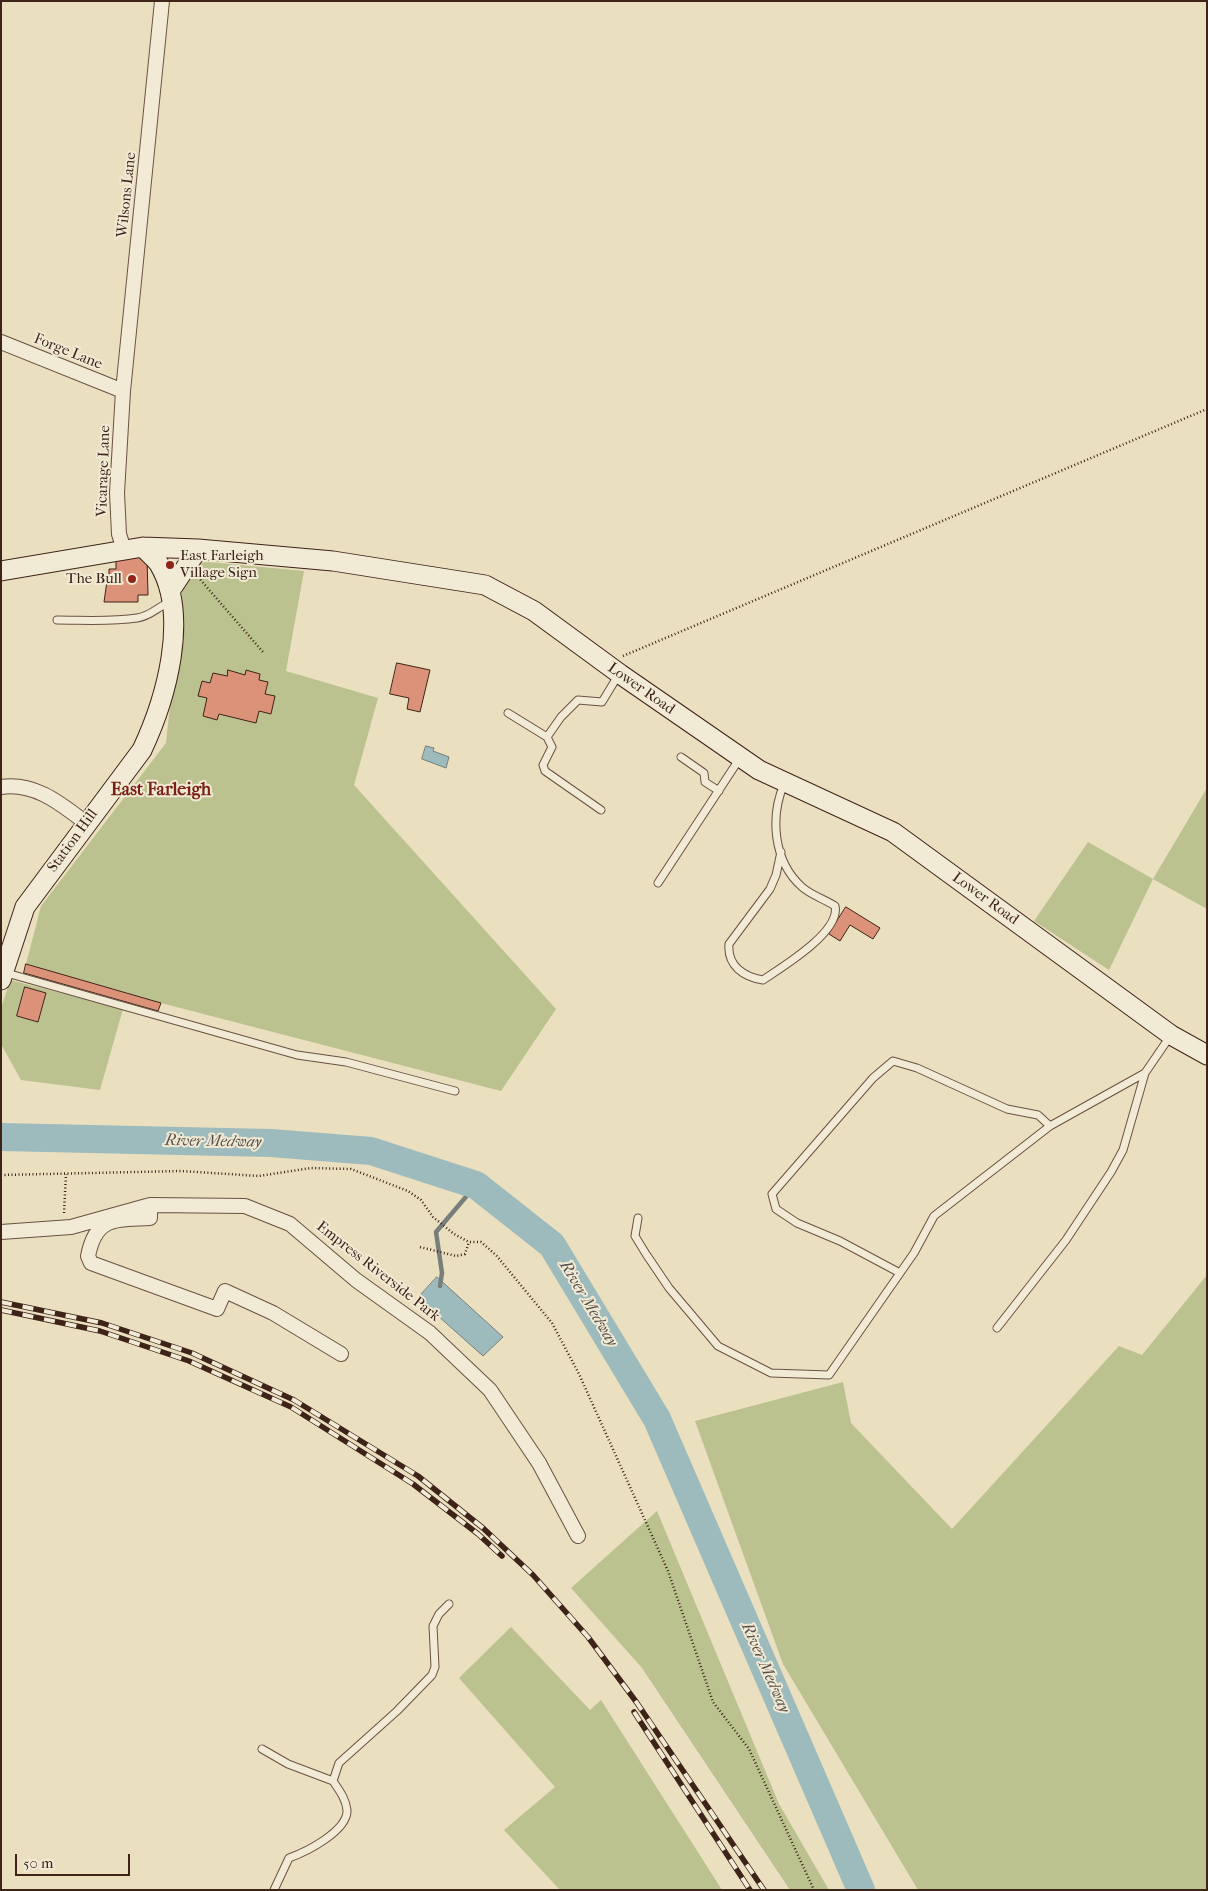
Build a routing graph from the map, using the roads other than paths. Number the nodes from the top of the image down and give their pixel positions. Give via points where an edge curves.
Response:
1 (162, 1) edge
2 (1, 342) edge
3 (123, 391) junction
4 (143, 547) junction
5 (198, 549) junction
6 (124, 550) junction
7 (1, 571) edge
8 (171, 596) junction
9 (58, 620) dead end
10 (612, 669) junction
11 (508, 713) dead end
12 (547, 737) junction
13 (681, 757) dead end
14 (740, 758) junction
15 (784, 783) junction
16 (1, 786) edge
17 (718, 791) junction
18 (601, 810) dead end
19 (86, 823) junction
20 (781, 852) junction
21 (658, 883) dead end
22 (2, 976) edge
23 (1171, 1035) junction
24 (1207, 1055) edge
25 (1145, 1073) junction
26 (455, 1091) dead end
27 (1050, 1126) junction
28 (150, 1205) junction
29 (638, 1218) dead end
30 (1, 1232) edge
31 (900, 1273) junction
32 (997, 1328) dead end
33 (341, 1354) dead end
34 (578, 1536) dead end
35 (449, 1604) dead end
36 (262, 1749) dead end
37 (333, 1781) junction
38 (274, 1890) edge

1 - 3 street, Wilsons Lane
2 - 3 street, Forge Lane
3 - 6 street, Vicarage Lane via 117,493 119,534
4 - 5 main road, Lower Road
4 - 6 main road, Lower Road
4 - 8 main road, Station Hill via 158,562
5 - 8 main road
5 - 10 main road, Lower Road via 333,561 485,585 534,611
6 - 7 main road, Lower Road
8 - 9 lane via 151,615
8 - 19 main road, Station Hill via 172,644 164,695 154,724 142,750
10 - 12 lane via 602,702 578,700
10 - 14 main road, Lower Road
11 - 12 lane
12 - 18 lane via 552,747 542,765 545,770
13 - 17 lane via 704,773 705,782
14 - 15 main road, Lower Road
14 - 17 lane
15 - 20 lane via 774,819
15 - 23 main road, Lower Road via 893,832
16 - 19 street via 28,788 54,800
17 - 21 lane
19 - 22 main road, Station Hill via 25,907
20 - 20 lane via 801,886 835,906 836,912 833,921 815,943 763,980 751,978 734,965 728,955 729,944 770,889
22 - 26 lane via 297,1055 346,1062
23 - 24 main road, Lower Road
23 - 25 lane
25 - 27 lane
25 - 32 lane via 1123,1150 1111,1172 1066,1240
27 - 31 lane via 934,1216
27 - 31 lane via 1038,1115 1007,1109 917,1068 893,1061 873,1078 772,1194 776,1209 797,1223 840,1241
28 - 30 street, Empress Riverside Park via 64,1227
28 - 33 street via 150,1218 104,1224 96,1231 88,1256 91,1263 217,1309 225,1291 273,1313
28 - 34 street, Empress Riverside Park via 245,1206 290,1224 356,1280 430,1333 490,1390 539,1462
29 - 31 lane via 635,1236 646,1254 669,1288 718,1346 770,1373 829,1375
35 - 37 lane via 433,1626 435,1667 432,1675 339,1763
36 - 37 lane via 288,1764
37 - 38 lane via 344,1798 347,1811 344,1821 337,1831 289,1858

